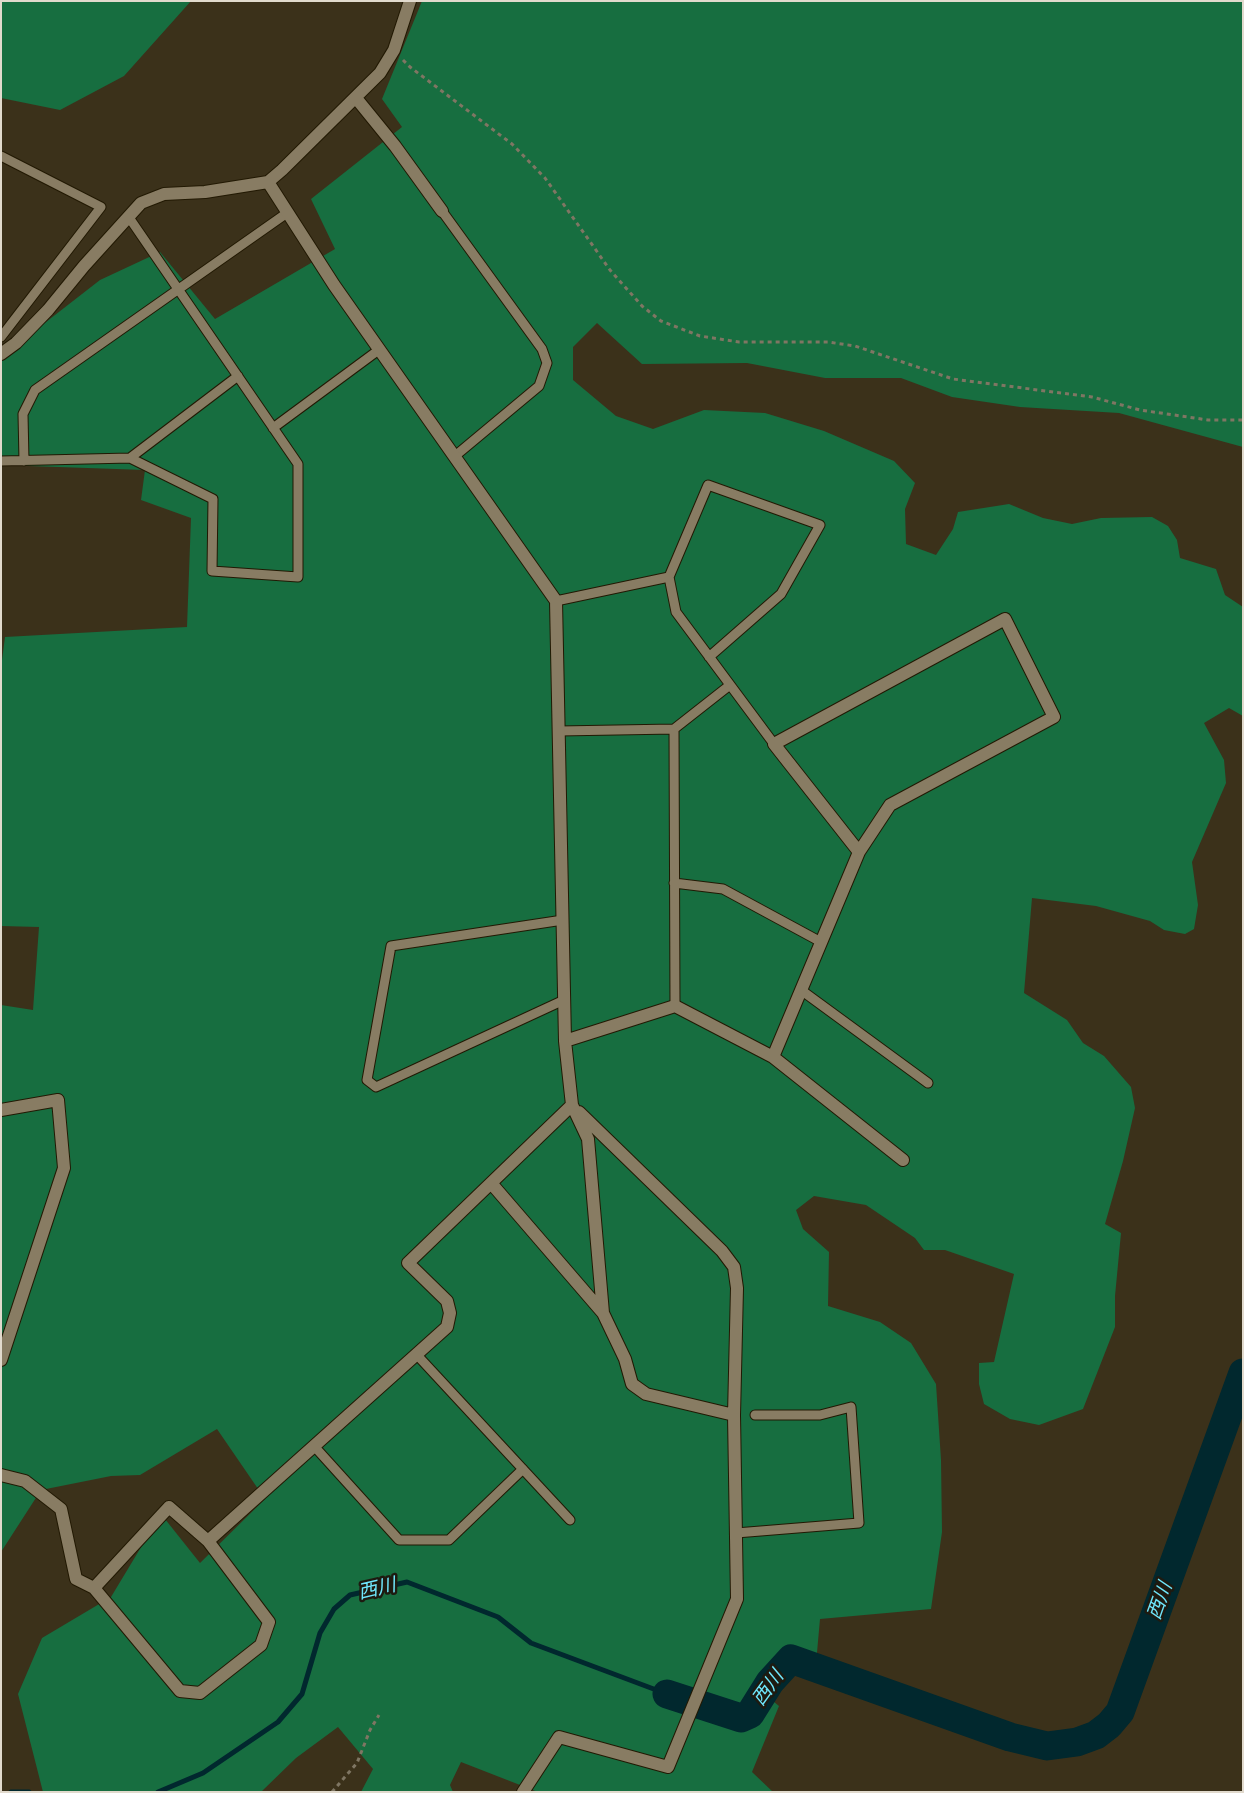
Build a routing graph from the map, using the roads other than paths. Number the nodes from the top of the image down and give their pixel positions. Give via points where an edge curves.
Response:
1 (410, 1) edge
2 (356, 98) junction
3 (1, 156) edge
4 (268, 182) junction
5 (442, 211) joint
6 (287, 213) junction
7 (128, 216) junction
8 (179, 290) junction
9 (1, 337) edge
10 (380, 349) junction
11 (1, 354) edge
12 (238, 376) junction
13 (273, 428) junction
14 (455, 456) junction
15 (130, 458) junction
16 (24, 461) junction
17 (1, 462) edge
18 (669, 577) junction
19 (556, 601) junction
20 (709, 657) junction
21 (730, 685) junction
22 (674, 729) junction
23 (559, 731) junction
24 (774, 744) junction
25 (860, 852) junction
26 (674, 883) junction
27 (563, 920) junction
28 (821, 942) junction
29 (801, 990) junction
30 (564, 1000) junction
31 (675, 1006) junction
32 (565, 1041) junction
33 (773, 1057) junction
34 (928, 1083) dead end
35 (572, 1105) junction
36 (1, 1110) edge
37 (903, 1160) dead end
38 (491, 1183) junction
39 (603, 1313) junction
40 (417, 1355) junction
41 (1, 1360) edge
42 (734, 1415) junction
43 (755, 1415) dead end
44 (314, 1446) junction
45 (523, 1469) junction
46 (1, 1474) edge
47 (570, 1520) dead end
48 (736, 1533) junction
49 (208, 1541) junction
50 (94, 1588) junction
51 (524, 1792) edge

1 - 2 street via 394,50 380,73
2 - 4 street
2 - 5 street
3 - 9 lane via 101,207
4 - 6 street
4 - 7 street via 204,192 164,194 141,203
5 - 14 lane via 542,349 547,363 539,386
6 - 8 lane
6 - 10 street
7 - 8 lane
7 - 11 street via 48,310 16,344
8 - 12 lane
8 - 16 lane via 35,390 24,414
10 - 13 lane
10 - 14 street
12 - 13 lane
12 - 15 lane
13 - 15 lane via 298,464 298,577 212,571 213,499
14 - 19 street
15 - 16 lane
16 - 17 lane
18 - 19 lane
18 - 20 lane via 676,612
18 - 20 lane via 708,485 820,525 781,594
19 - 23 street
20 - 21 lane
21 - 22 lane
21 - 24 lane
22 - 23 lane
22 - 26 lane
23 - 27 street
24 - 25 street
24 - 25 street via 1005,619 1054,717 890,805
25 - 28 street
26 - 28 lane via 723,889
26 - 31 lane
27 - 30 street
27 - 30 lane via 391,946 366,1080 376,1087
28 - 29 street
29 - 33 street
29 - 34 lane
30 - 32 street
31 - 32 street
31 - 33 street
32 - 35 street
33 - 37 street
35 - 38 street
35 - 39 street via 588,1139
35 - 42 street via 722,1251 734,1267 738,1288
36 - 41 street via 58,1100 64,1168
38 - 39 street
38 - 40 street via 408,1263 447,1301 450,1313 447,1327
39 - 42 street via 625,1359 632,1384 646,1394
40 - 44 street
40 - 45 lane
42 - 48 street
43 - 48 lane via 820,1415 851,1407 859,1523
44 - 45 lane via 399,1540 449,1540
44 - 49 street
45 - 47 lane
46 - 50 street via 25,1481 61,1509 76,1579
48 - 51 street via 737,1599 668,1767 559,1737
49 - 50 street via 169,1507
49 - 50 street via 269,1622 261,1645 200,1693 180,1691

